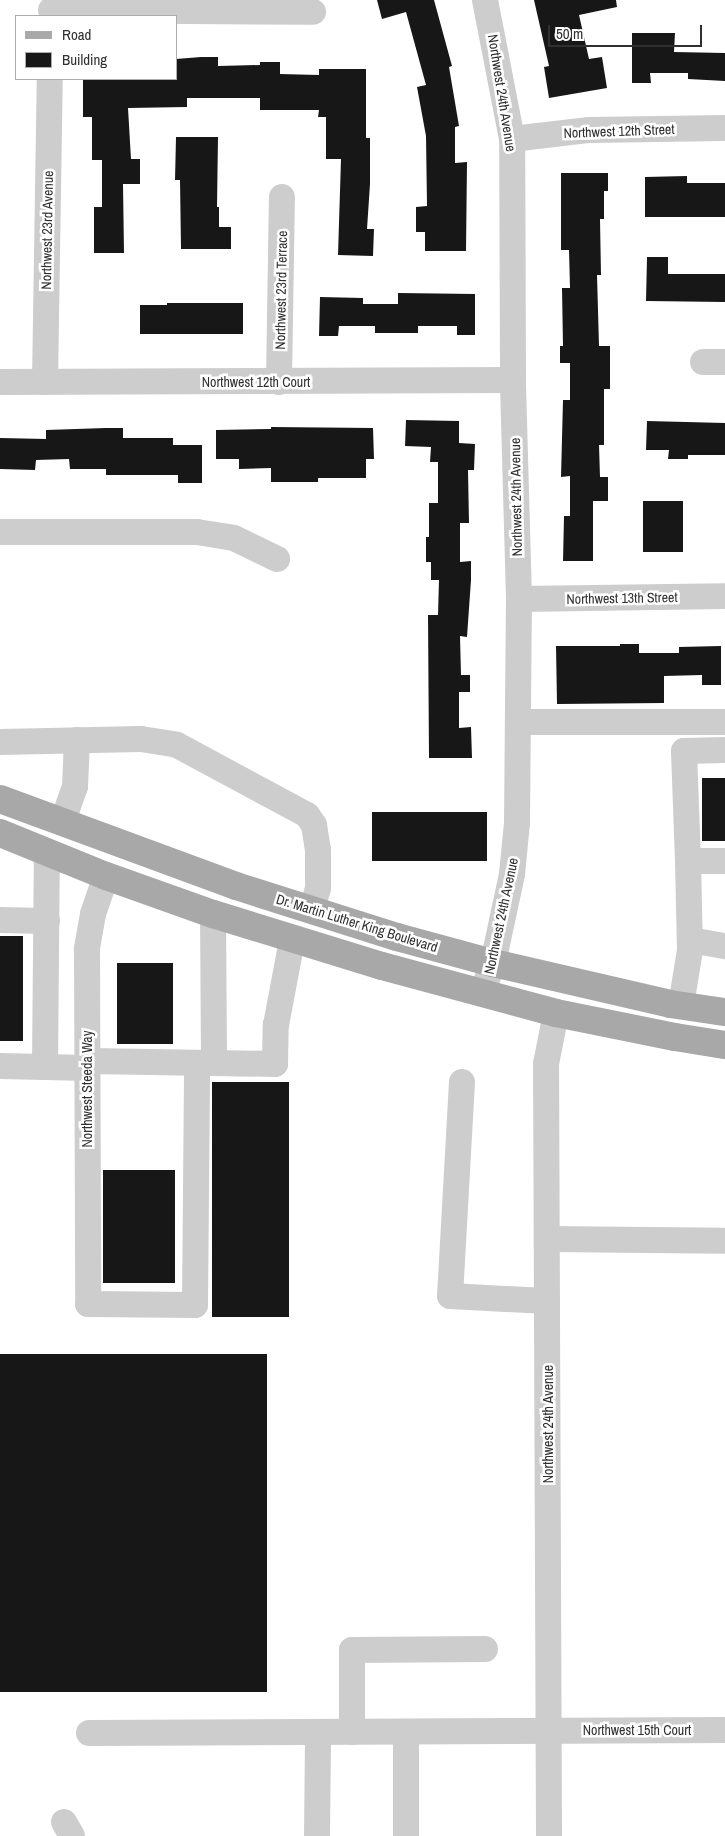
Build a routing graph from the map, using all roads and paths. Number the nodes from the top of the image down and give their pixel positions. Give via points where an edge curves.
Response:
1 (485, 0) edge
2 (50, 9) edge
3 (313, 12) dead end
4 (50, 80) edge
5 (725, 128) edge
6 (512, 139) junction
7 (282, 197) dead end
8 (513, 380) junction
9 (0, 382) edge
10 (45, 382) junction
11 (279, 382) junction
12 (0, 532) edge
13 (277, 559) dead end
14 (725, 596) edge
15 (519, 600) junction
16 (518, 722) junction
17 (725, 722) edge
18 (77, 740) junction
19 (0, 742) edge
20 (725, 750) edge
21 (0, 799) edge
22 (63, 821) junction
23 (0, 833) edge
24 (47, 853) junction
25 (688, 861) junction
26 (725, 861) edge
27 (106, 876) junction
28 (312, 910) junction
29 (213, 914) junction
30 (0, 920) edge
31 (47, 920) junction
32 (292, 940) junction
33 (690, 940) junction
34 (725, 946) edge
35 (493, 963) junction
36 (482, 993) junction
37 (681, 1005) junction
38 (725, 1012) edge
39 (556, 1013) junction
40 (725, 1023) edge
41 (725, 1045) edge
42 (205, 1063) junction
43 (88, 1065) junction
44 (0, 1066) edge
45 (45, 1066) junction
46 (462, 1082) dead end
47 (547, 1240) junction
48 (725, 1241) edge
49 (547, 1301) junction
50 (485, 1649) dead end
51 (549, 1730) junction
52 (725, 1730) edge
53 (318, 1732) junction
54 (352, 1732) junction
55 (406, 1732) junction
56 (88, 1733) dead end
57 (317, 1836) edge
58 (406, 1836) edge
59 (549, 1836) edge

1 - 6 street, Northwest 24th Avenue
2 - 3 street
4 - 10 street, Northwest 23rd Avenue
5 - 6 street, Northwest 12th Street via 589,130
6 - 8 street, Northwest 24th Avenue
7 - 11 street, Northwest 23rd Terrace
8 - 11 street, Northwest 12th Court
8 - 15 street, Northwest 24th Avenue
9 - 10 street, Northwest 12th Court
10 - 11 street, Northwest 12th Court
12 - 13 street via 204,532 234,538
14 - 15 street, Northwest 13th Street
15 - 16 street, Northwest 24th Avenue
16 - 17 street
16 - 35 street, Northwest 24th Avenue via 517,822 512,874
18 - 19 street
18 - 22 street via 74,787
18 - 28 street via 141,739 177,745 307,815 314,825 318,850 318,888
20 - 25 street via 684,751
21 - 22 main road, Dr. Martin Luther King Boulevard
22 - 28 main road, Dr. Martin Luther King Boulevard via 236,886
23 - 24 main road
24 - 27 main road
24 - 31 street
25 - 26 street
25 - 33 street
27 - 29 main road
27 - 43 street, Northwest Steeda Way via 93,914 87,949
28 - 35 main road, Dr. Martin Luther King Boulevard
29 - 32 main road
29 - 42 street
30 - 31 street
31 - 45 street
32 - 36 main road
32 - 42 street via 276,1025 275,1064
33 - 34 street
33 - 37 street
35 - 36 street, Northwest 24th Avenue
35 - 37 main road, Dr. Martin Luther King Boulevard
36 - 39 main road
37 - 38 main road, Dr. Martin Luther King Boulevard
39 - 40 main road via 606,1007 714,1026
39 - 41 main road
39 - 47 street, Northwest 24th Avenue via 546,1064
42 - 43 street
42 - 43 street, Northwest Steeda Way via 195,1305 88,1304
43 - 45 street
44 - 45 street
46 - 49 street via 450,1296
47 - 48 street
47 - 49 street, Northwest 24th Avenue
49 - 51 street, Northwest 24th Avenue
50 - 54 street via 352,1650
51 - 52 street, Northwest 15th Court
51 - 55 street, Northwest 15th Court
51 - 59 street, Northwest 24th Avenue
53 - 54 street, Northwest 15th Court
53 - 56 street, Northwest 15th Court
53 - 57 street
54 - 55 street, Northwest 15th Court
55 - 58 street

